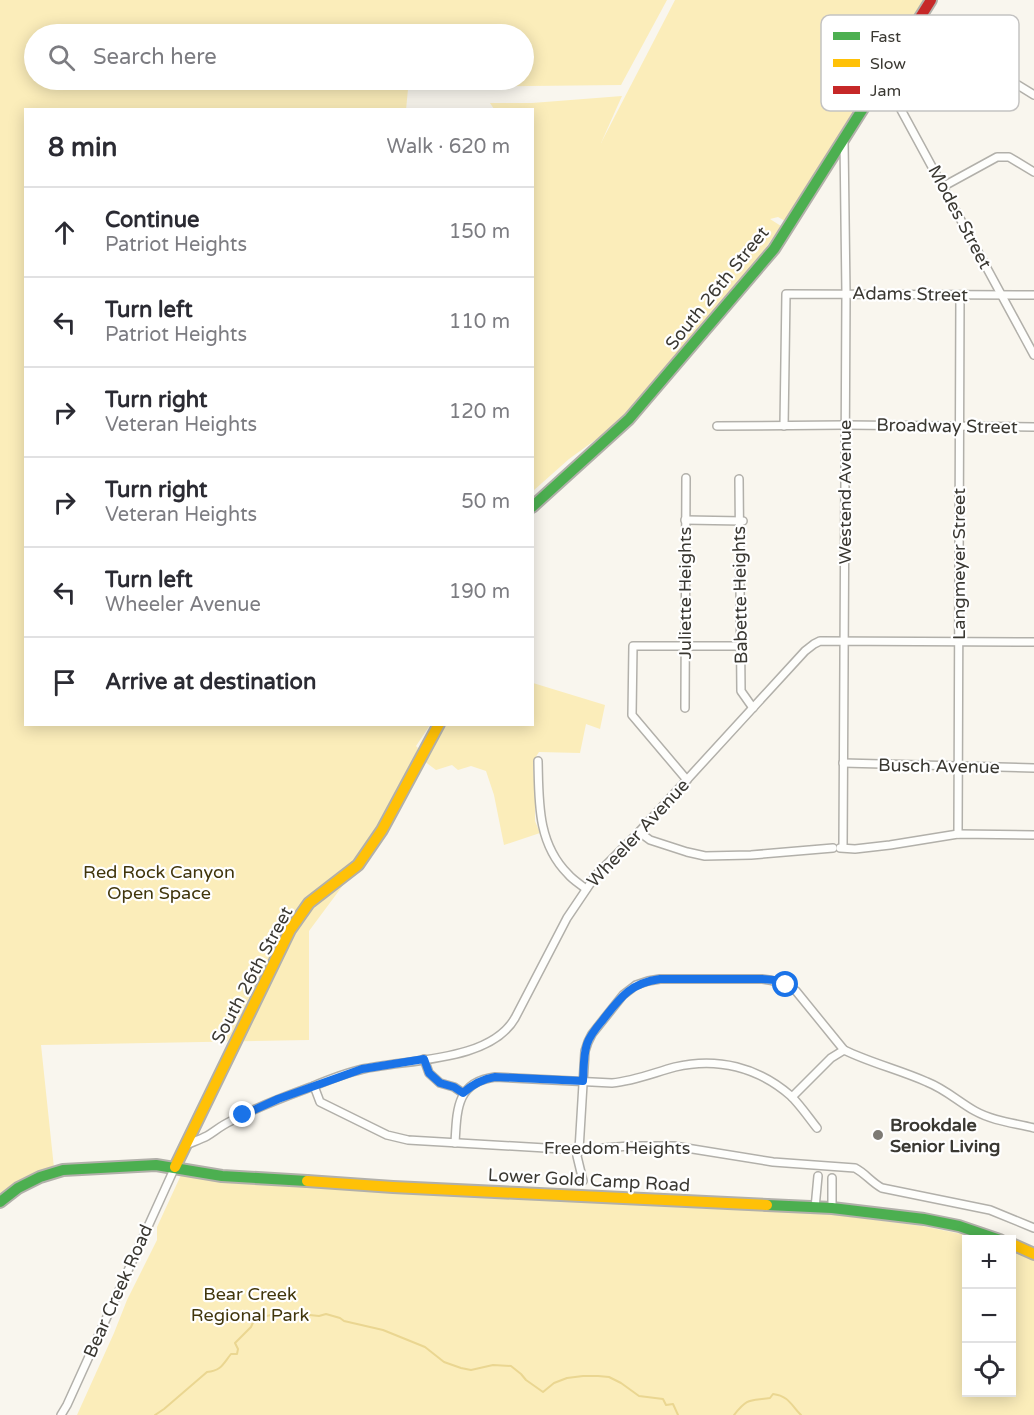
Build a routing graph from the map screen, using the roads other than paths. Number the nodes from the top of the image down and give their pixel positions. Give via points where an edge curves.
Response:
1 (931, 0) edge
2 (921, 15) edge
3 (1019, 86) edge
4 (1034, 95) edge
5 (861, 111) edge
6 (902, 111) edge
7 (844, 137) junction
8 (1034, 172) edge
9 (944, 186) junction
10 (846, 294) junction
11 (960, 295) junction
12 (1034, 295) edge
13 (1002, 296) junction
14 (1034, 354) edge
15 (845, 425) junction
16 (717, 426) dead end
17 (784, 426) junction
18 (1034, 427) edge
19 (960, 428) junction
20 (686, 478) dead end
21 (739, 479) dead end
22 (534, 505) edge
23 (686, 520) junction
24 (741, 521) junction
25 (845, 641) junction
26 (959, 641) junction
27 (1034, 642) edge
28 (685, 646) junction
29 (741, 646) junction
30 (685, 708) dead end
31 (753, 708) junction
32 (438, 726) edge
33 (538, 760) dead end
34 (843, 763) junction
35 (959, 767) junction
36 (1034, 768) edge
37 (687, 780) junction
38 (639, 832) junction
39 (958, 834) junction
40 (1034, 835) edge
41 (838, 848) junction
42 (586, 889) junction
43 (844, 1050) junction
44 (424, 1059) junction
45 (583, 1081) junction
46 (314, 1086) junction
47 (463, 1093) junction
48 (792, 1097) junction
49 (817, 1128) dead end
50 (1034, 1128) edge
51 (455, 1143) junction
52 (183, 1147) junction
53 (579, 1150) junction
54 (175, 1167) junction
55 (199, 1173) junction
56 (583, 1182) dead end
57 (0, 1203) edge
58 (815, 1208) junction
59 (832, 1208) junction
60 (1034, 1228) edge
61 (987, 1235) edge
62 (1016, 1246) edge
63 (1034, 1254) edge
64 (61, 1415) edge

1 - 2 street, South 26th Street
3 - 4 street
5 - 7 street, South 26th Street
6 - 9 street, Modes Street
7 - 10 street, Westend Avenue
7 - 22 street, South 26th Street via 774,249 738,292 629,419
8 - 9 street via 1013,159 997,157
9 - 13 street, Modes Street
10 - 11 street, Adams Street
10 - 15 street, Westend Avenue
10 - 17 street, Adams Street via 786,294
11 - 13 street, Adams Street
11 - 19 street, Langmeyer Street
12 - 13 street, Adams Street
13 - 14 street, Modes Street
15 - 17 street, Broadway Street
15 - 19 street, Broadway Street
15 - 25 street, Westend Avenue
16 - 17 street, Broadway Street
18 - 19 street, Broadway Street
19 - 26 street, Langmeyer Street
20 - 23 street, Juliette Heights
21 - 24 street, Babette Heights
23 - 24 street
23 - 28 street, Juliette Heights
24 - 29 street, Babette Heights
25 - 26 street, Wheeler Avenue
25 - 31 street, Wheeler Avenue via 813,644
25 - 34 street, Westend Avenue
26 - 27 street, Wheeler Avenue
26 - 35 street, Langmeyer Street
28 - 29 street
28 - 30 street, Juliette Heights
28 - 37 street via 633,646 632,715
29 - 31 street, Babette Heights via 741,691
31 - 37 street, Wheeler Avenue
32 - 52 street, South 26th Street via 364,858 309,903 290,930
33 - 42 street via 542,828 567,873
34 - 35 street, Busch Avenue
34 - 41 street, Westend Avenue
35 - 36 street, Busch Avenue
35 - 39 street, Langmeyer Street
37 - 38 street, Wheeler Avenue
38 - 41 street via 650,840 705,856
38 - 42 street, Wheeler Avenue
39 - 40 street
39 - 41 street via 890,845
42 - 44 street, Wheeler Avenue via 504,1034 467,1051
43 - 45 street via 796,991 780,982 660,979 636,985 623,995 592,1034 585,1051
43 - 48 street
43 - 50 street via 928,1082 988,1117
44 - 46 street, Wheeler Avenue via 362,1069
44 - 47 street via 429,1073 440,1083
45 - 47 street via 495,1077 474,1083
45 - 48 street via 623,1082 685,1065 720,1064 747,1070
45 - 53 street
46 - 51 street, Freedom Heights via 320,1102 387,1135
46 - 52 street, Wheeler Avenue via 243,1115
47 - 51 street
48 - 49 street
51 - 53 street, Freedom Heights
52 - 54 street, South 26th Street
52 - 55 street via 190,1167
53 - 56 street
53 - 60 street, Freedom Heights via 674,1146 773,1162 855,1168 882,1188 990,1210
54 - 55 street, Lower Gold Camp Road
54 - 57 street, Lower Gold Camp Road via 63,1170 18,1188
54 - 64 street, Bear Creek Road
55 - 58 street, Lower Gold Camp Road
58 - 59 street, Lower Gold Camp Road
58 - 59 street via 817,1180 832,1181
59 - 61 street, Lower Gold Camp Road via 924,1219
62 - 63 street

